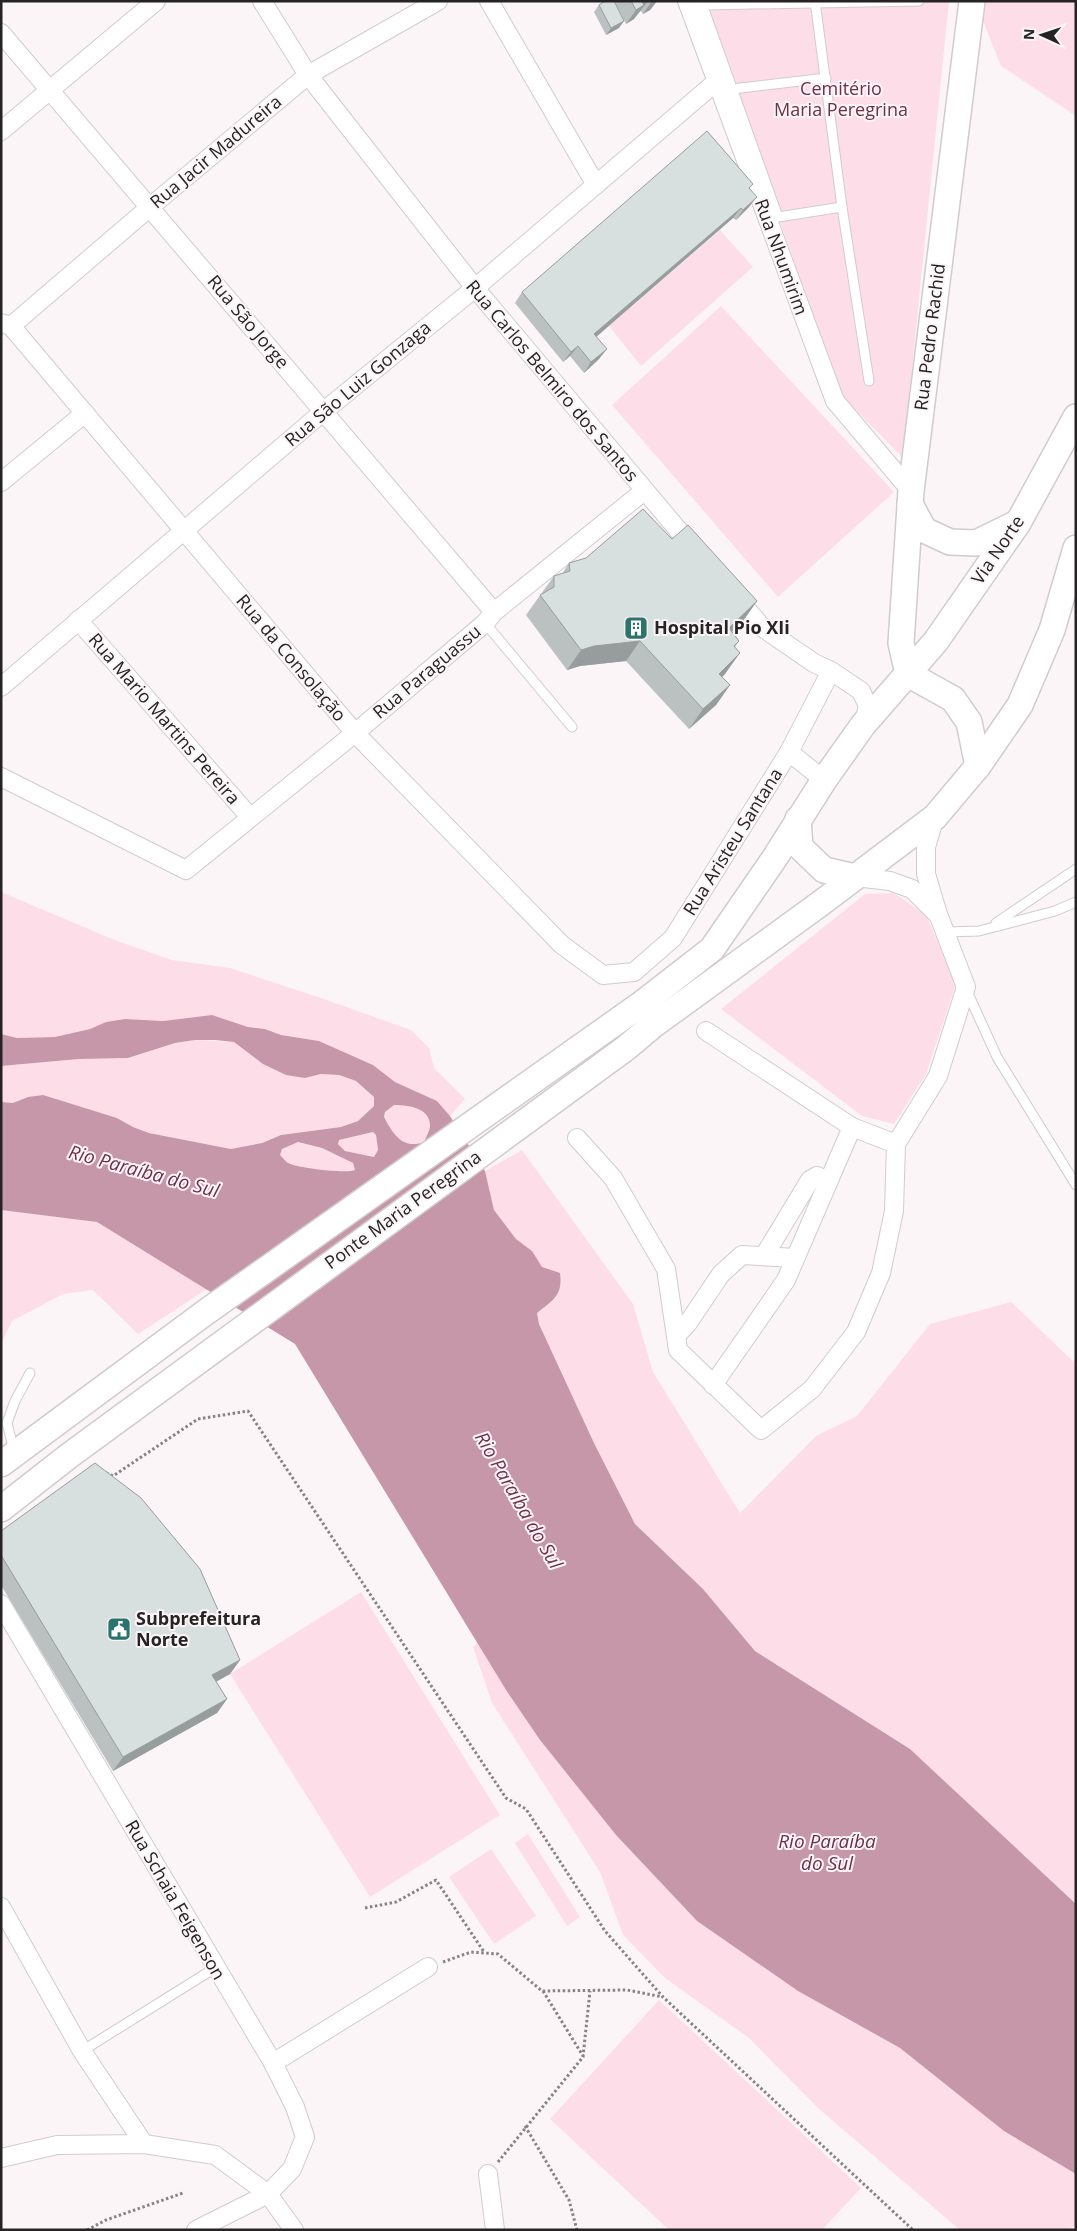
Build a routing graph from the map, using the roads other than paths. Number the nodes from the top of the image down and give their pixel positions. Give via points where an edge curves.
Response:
1 (156, 1) edge
2 (262, 1) edge
3 (438, 1) edge
4 (489, 1) edge
5 (919, 1) edge
6 (972, 1) edge
7 (815, 2) edge
8 (697, 3) edge
9 (1, 33) edge
10 (308, 75) junction
11 (826, 78) junction
12 (716, 82) junction
13 (50, 89) junction
14 (732, 89) junction
15 (1, 131) edge
16 (596, 185) junction
17 (150, 207) junction
18 (842, 207) junction
19 (475, 288) junction
20 (6, 325) edge
21 (869, 381) dead end
22 (324, 411) junction
23 (84, 413) junction
24 (1076, 416) edge
25 (1, 482) edge
26 (644, 491) junction
27 (911, 497) junction
28 (1018, 523) junction
29 (184, 530) junction
30 (1076, 548) edge
31 (706, 563) edge
32 (725, 585) edge
33 (490, 617) junction
34 (78, 620) junction
35 (831, 671) junction
36 (908, 674) junction
37 (1, 687) edge
38 (863, 726) junction
39 (572, 727) dead end
40 (354, 733) junction
41 (789, 752) junction
42 (978, 766) junction
43 (1, 777) edge
44 (824, 780) junction
45 (935, 817) junction
46 (250, 818) junction
47 (798, 819) junction
48 (1076, 868) edge
49 (855, 877) junction
50 (1076, 902) edge
51 (938, 914) junction
52 (990, 928) junction
53 (946, 932) junction
54 (603, 975) joint
55 (966, 987) junction
56 (646, 1015) junction
57 (706, 1031) dead end
58 (852, 1127) junction
59 (577, 1138) dead end
60 (896, 1144) junction
61 (828, 1181) junction
62 (1076, 1185) edge
63 (764, 1256) junction
64 (795, 1258) junction
65 (676, 1336) junction
66 (30, 1373) dead end
67 (714, 1384) junction
68 (8, 1459) edge
69 (1, 1508) edge
70 (2, 1605) edge
71 (1, 1907) edge
72 (428, 1967) road end
73 (215, 1968) junction
74 (82, 2051) junction
75 (273, 2063) junction
76 (144, 2144) junction
77 (1, 2158) edge
78 (488, 2174) road end
79 (268, 2194) junction
80 (196, 2230) edge
81 (294, 2230) edge
82 (495, 2230) edge

1 - 13 street
2 - 10 street, Rua Carlos Belmiro dos Santos
3 - 10 street, Rua Jacir Madureira
4 - 16 street
5 - 7 lane
6 - 27 main road, Rua Pedro Rachid
7 - 8 lane
7 - 11 lane
8 - 12 street, Rua Nhumirim
8 - 14 lane
9 - 13 street, Rua São Jorge
10 - 17 street, Rua Jacir Madureira
10 - 19 street, Rua Carlos Belmiro dos Santos
11 - 14 lane
11 - 18 lane
12 - 16 street, Rua São Luiz Gonzaga
12 - 27 street, Rua Nhumirim via 834,401
13 - 15 street
13 - 17 street, Rua São Jorge
14 - 18 lane via 778,217
16 - 19 street, Rua São Luiz Gonzaga
17 - 20 street, Rua Jacir Madureira
17 - 22 street, Rua São Jorge
18 - 21 lane
19 - 22 street, Rua São Luiz Gonzaga
19 - 26 street, Rua Carlos Belmiro dos Santos
20 - 23 street, Rua da Consolação
22 - 29 street, Rua São Luiz Gonzaga
22 - 33 street, Rua São Jorge
23 - 25 street
23 - 29 street, Rua da Consolação
24 - 28 main road, Via Norte
26 - 31 street, Rua Carlos Belmiro dos Santos
26 - 33 street, Rua Paraguassu
27 - 28 main road via 924,530 950,542 976,543
27 - 36 main road, Rua Pedro Rachid via 901,643
28 - 36 main road, Via Norte via 936,641
29 - 34 street, Rua São Luiz Gonzaga
29 - 40 street, Rua da Consolação
30 - 42 main road via 1052,630 1020,705
32 - 35 street via 763,628
33 - 39 lane
33 - 40 street, Rua Paraguassu
34 - 37 street, Rua São Luiz Gonzaga
34 - 46 street, Rua Mario Martins Pereira
35 - 38 street via 861,691 868,706
35 - 41 street, Rua Aristeu Santana
36 - 38 main road, Via Norte
36 - 42 main road via 954,699 969,722
38 - 44 main road, Via Norte
40 - 46 street, Rua Paraguassu
40 - 54 street, Rua da Consolação via 562,944
41 - 44 street
41 - 54 street, Rua Aristeu Santana via 674,938 634,972
42 - 45 main road
43 - 46 street, Rua Paraguassu via 186,870
44 - 47 main road, Via Norte
45 - 49 main road
45 - 51 street via 926,848 926,874
47 - 49 main road via 800,847 824,870
47 - 56 main road, Via Norte via 712,949
48 - 52 lane
49 - 51 street via 890,881 912,889
49 - 56 main road
50 - 52 lane via 1055,911
51 - 53 street
52 - 53 lane
53 - 55 street
55 - 60 street via 938,1076
55 - 62 lane via 997,1057
56 - 68 main road, Ponte Maria Peregrina via 206,1312
56 - 69 main road, Ponte Maria Peregrina via 626,1048
57 - 58 street
58 - 60 street
58 - 61 street
59 - 65 street via 613,1178 666,1268
60 - 67 street via 892,1220 881,1273 856,1332 812,1389 761,1430
61 - 63 street via 817,1176 810,1180
61 - 64 street
63 - 64 street
63 - 65 street via 742,1255 721,1274
64 - 67 street via 786,1280
65 - 67 street via 678,1350
66 - 68 lane via 14,1401 7,1424
70 - 73 street, Rua Schaia Feigenson
71 - 74 street
72 - 75 street
73 - 74 lane
73 - 75 street, Rua Schaia Feigenson
74 - 76 street
75 - 79 street, Rua Schaia Feigenson via 295,2107 305,2137 292,2169
76 - 77 street via 57,2145
76 - 79 street via 215,2155
78 - 82 street
79 - 80 street, Rua Schaia Feigenson
79 - 81 street

